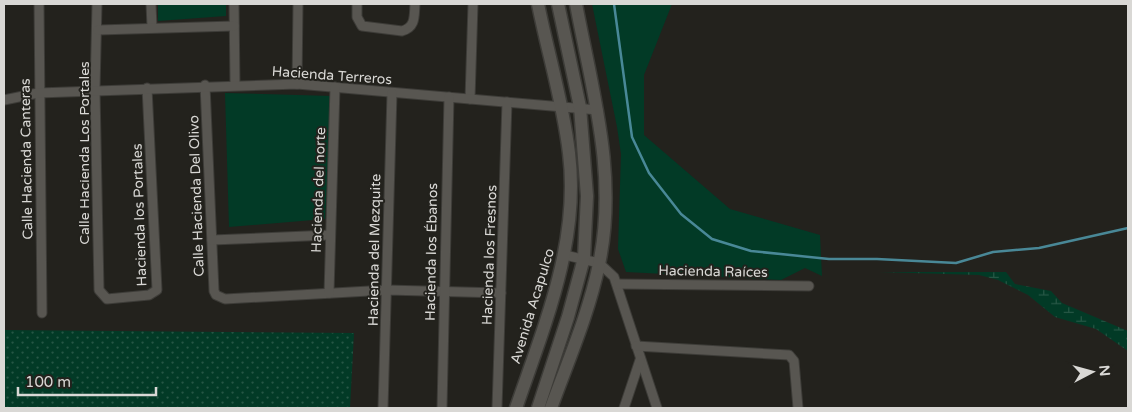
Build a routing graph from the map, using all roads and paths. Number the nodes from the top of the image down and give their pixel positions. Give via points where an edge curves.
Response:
1 (39, 4) edge
2 (97, 4) edge
3 (151, 4) edge
4 (234, 4) edge
5 (298, 4) edge
6 (357, 4) edge
7 (415, 4) edge
8 (473, 4) edge
9 (538, 4) edge
10 (558, 4) edge
11 (576, 4) edge
12 (234, 26) junction
13 (152, 27) junction
14 (98, 30) junction
15 (235, 84) junction
16 (297, 84) junction
17 (205, 86) junction
18 (147, 88) junction
19 (336, 88) junction
20 (95, 90) junction
21 (38, 93) junction
22 (392, 93) junction
23 (448, 97) junction
24 (470, 99) junction
25 (4, 100) edge
26 (507, 102) junction
27 (562, 105) junction
28 (580, 107) junction
29 (598, 110) junction
30 (330, 235) junction
31 (212, 240) junction
32 (565, 255) junction
33 (584, 258) junction
34 (599, 263) junction
35 (617, 284) junction
36 (810, 286) dead end
37 (387, 290) junction
38 (444, 292) junction
39 (329, 293) junction
40 (501, 294) junction
41 (107, 299) joint
42 (42, 313) dead end
43 (636, 346) junction
44 (640, 360) junction
45 (383, 408) edge
46 (442, 408) edge
47 (497, 408) edge
48 (516, 408) edge
49 (538, 408) edge
50 (551, 408) edge
51 (624, 408) edge
52 (658, 408) edge
53 (798, 408) edge

1 - 21 street, Calle Hacienda Canteras
2 - 14 street, Calle Hacienda Los Portales
3 - 13 street
4 - 12 street
5 - 16 street
6 - 7 street via 356,18 362,26 402,31 408,30 414,22
8 - 24 street
9 - 27 street, Avenida Acapulco
10 - 28 street
11 - 29 street
12 - 13 street
12 - 15 street
13 - 14 street
14 - 20 street, Calle Hacienda Los Portales
15 - 16 street, Hacienda Terreros
15 - 17 street, Hacienda Terreros
16 - 19 street, Hacienda Terreros
17 - 18 street, Hacienda Terreros
17 - 31 street, Calle Hacienda Del Olivo
18 - 20 street, Hacienda Terreros
18 - 41 street, Hacienda los Portales via 157,290 149,296
19 - 22 street, Hacienda Terreros
19 - 30 street, Hacienda del norte
20 - 21 street, Hacienda Terreros
20 - 41 street, Calle Hacienda Los Portales via 99,290
21 - 25 street, Hacienda Terreros
21 - 42 street, Calle Hacienda Canteras
22 - 23 street, Hacienda Terreros
22 - 37 street, Hacienda del Mezquite
23 - 24 street, Hacienda Terreros
23 - 38 street, Hacienda los Ébanos
24 - 26 street, Hacienda Terreros
26 - 27 street, Hacienda Terreros
26 - 40 street, Hacienda los Fresnos
27 - 28 street, Hacienda Terreros
27 - 32 street, Avenida Acapulco via 571,187
28 - 29 street, Hacienda Terreros
28 - 33 street via 587,196
29 - 34 street via 606,178
30 - 31 street
30 - 39 street, Hacienda del norte
31 - 39 street, Calle Hacienda Del Olivo via 216,295 225,299
32 - 33 street
32 - 48 street, Avenida Acapulco
33 - 34 street
33 - 49 street
34 - 35 street
34 - 50 street via 587,308
35 - 36 street, Hacienda Raíces
35 - 43 street
37 - 38 street
37 - 39 street
37 - 45 street, Hacienda del Mezquite
38 - 40 street
38 - 46 street, Hacienda los Ébanos
40 - 47 street, Hacienda los Fresnos
43 - 44 street
43 - 53 street via 790,355 794,361
44 - 51 street
44 - 52 street

